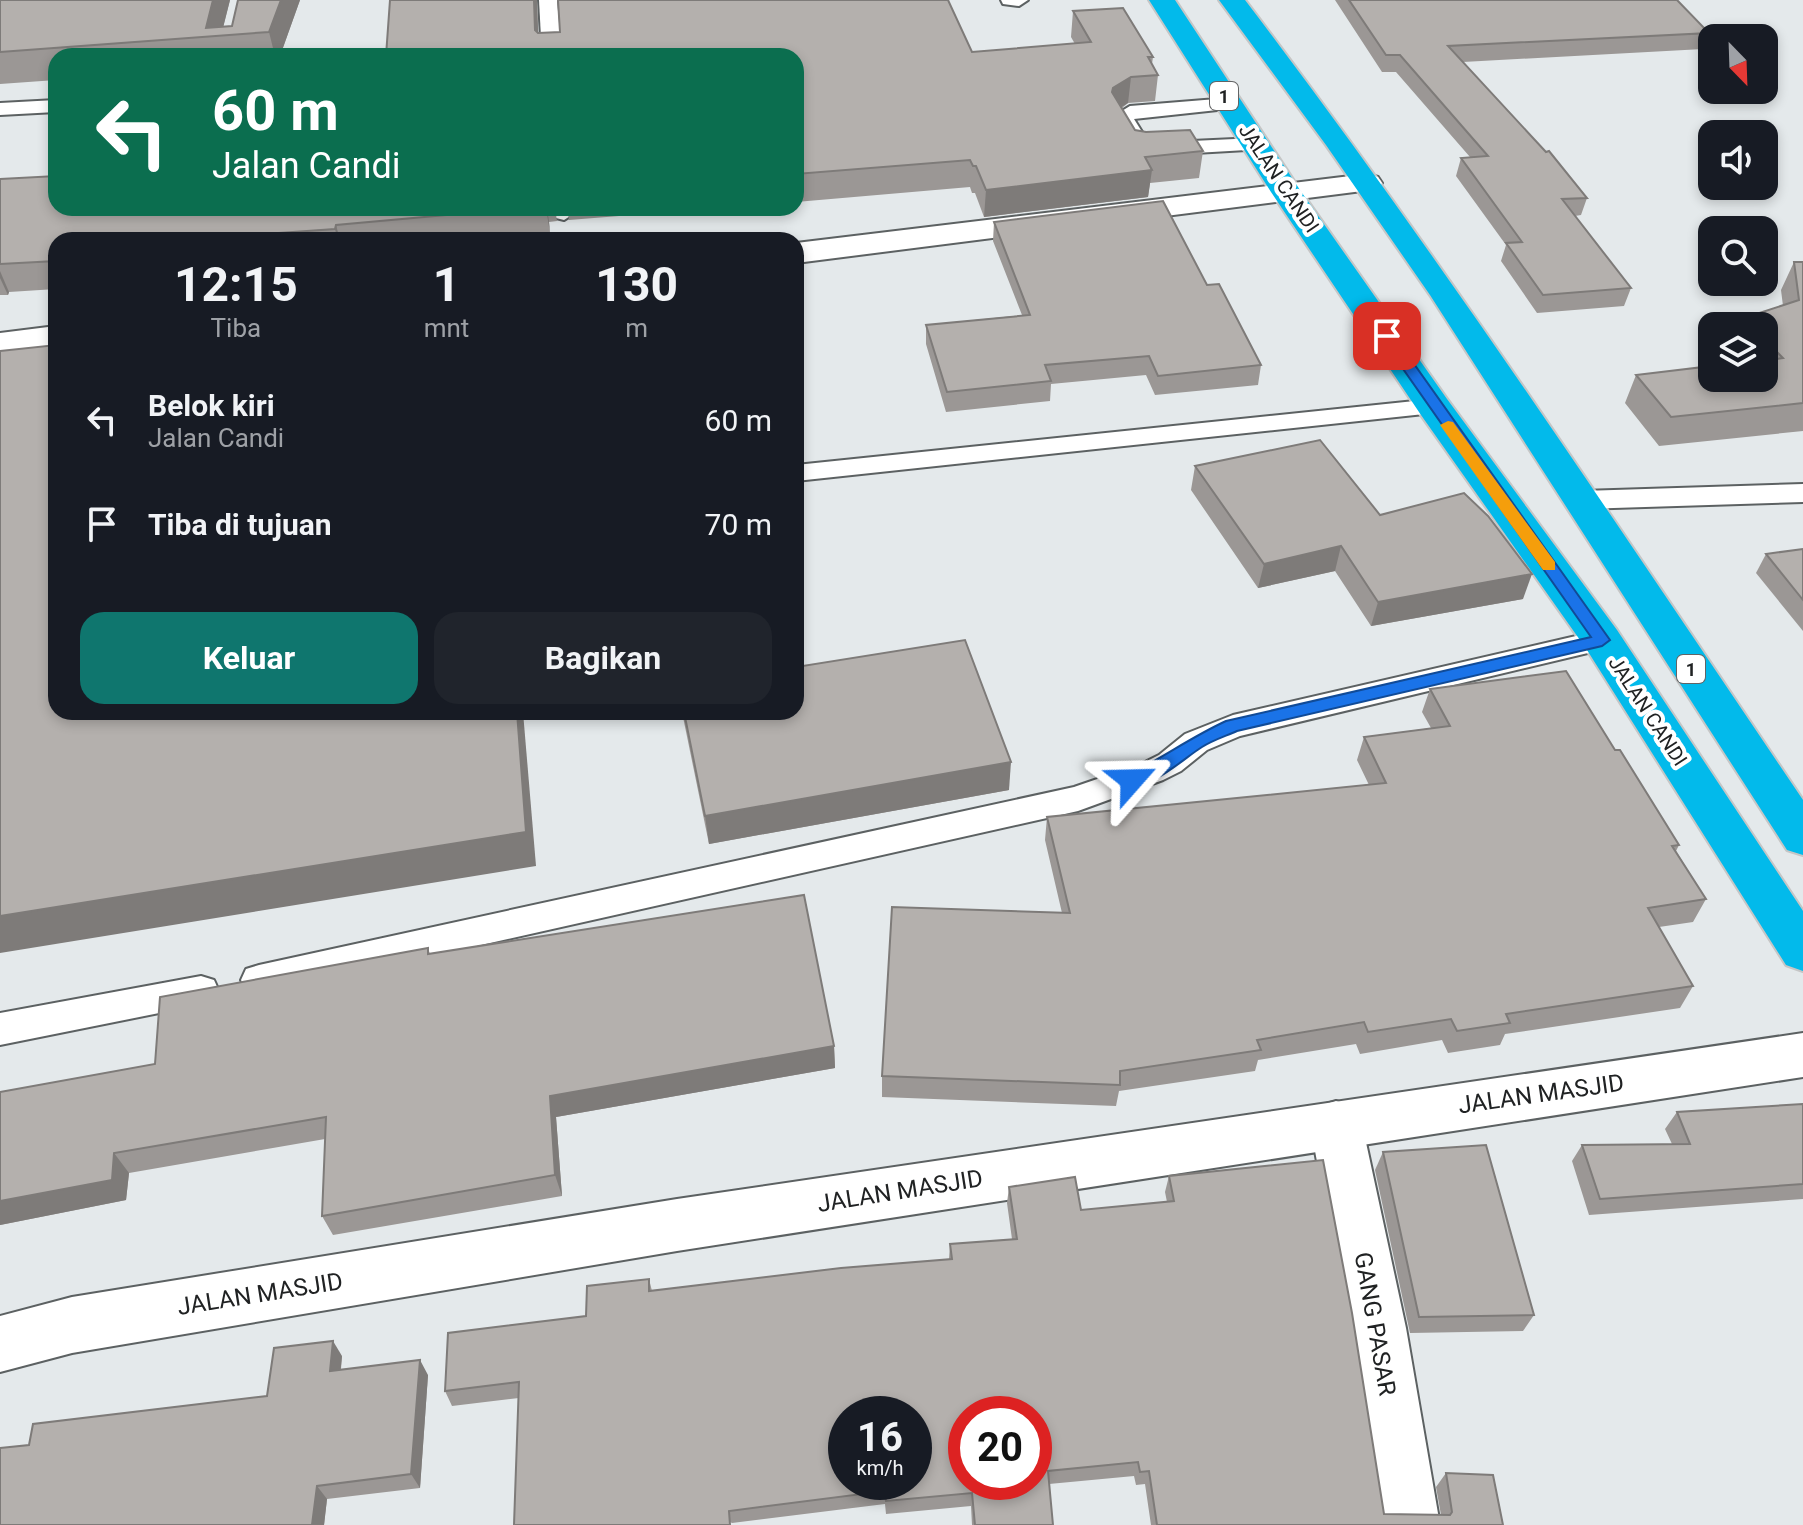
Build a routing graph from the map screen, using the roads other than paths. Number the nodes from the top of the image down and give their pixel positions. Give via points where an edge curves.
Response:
1 (548, 0) edge
2 (1010, 0) edge
3 (1019, 0) edge
4 (1162, 0) edge
5 (1232, 0) edge
6 (551, 48) edge
7 (1229, 104) junction
8 (48, 106) edge
9 (0, 109) edge
10 (1256, 144) junction
11 (1367, 183) junction
12 (1286, 192) junction
13 (804, 252) edge
14 (48, 337) edge
15 (0, 343) edge
16 (1434, 407) junction
17 (804, 472) edge
18 (1803, 493) edge
19 (1582, 500) junction
20 (1602, 640) junction
21 (1803, 837) edge
22 (1803, 951) edge
23 (0, 1029) edge
24 (1803, 1055) edge
25 (1336, 1124) junction
26 (0, 1344) edge
27 (1409, 1525) edge

1 - 6 lane
2 - 3 lane
4 - 7 highway, JALAN CANDI / 1
5 - 11 highway, 1
7 - 10 highway, JALAN CANDI / 1
7 - 10 lane via 1122,117 1143,150
8 - 9 lane
10 - 12 highway, JALAN CANDI / 1
11 - 12 street
11 - 19 highway, 1
12 - 13 street
12 - 16 highway, JALAN CANDI / 1
14 - 15 street
16 - 17 lane
16 - 20 highway, JALAN CANDI / 1
18 - 19 lane
19 - 21 highway, 1
20 - 22 highway, JALAN CANDI / 1
20 - 23 lane via 1233,726 1196,742 1152,772 1078,799 264,979
24 - 25 street, JALAN MASJID
25 - 26 street, JALAN MASJID via 646,1230 72,1325
25 - 27 street, GANG PASAR

